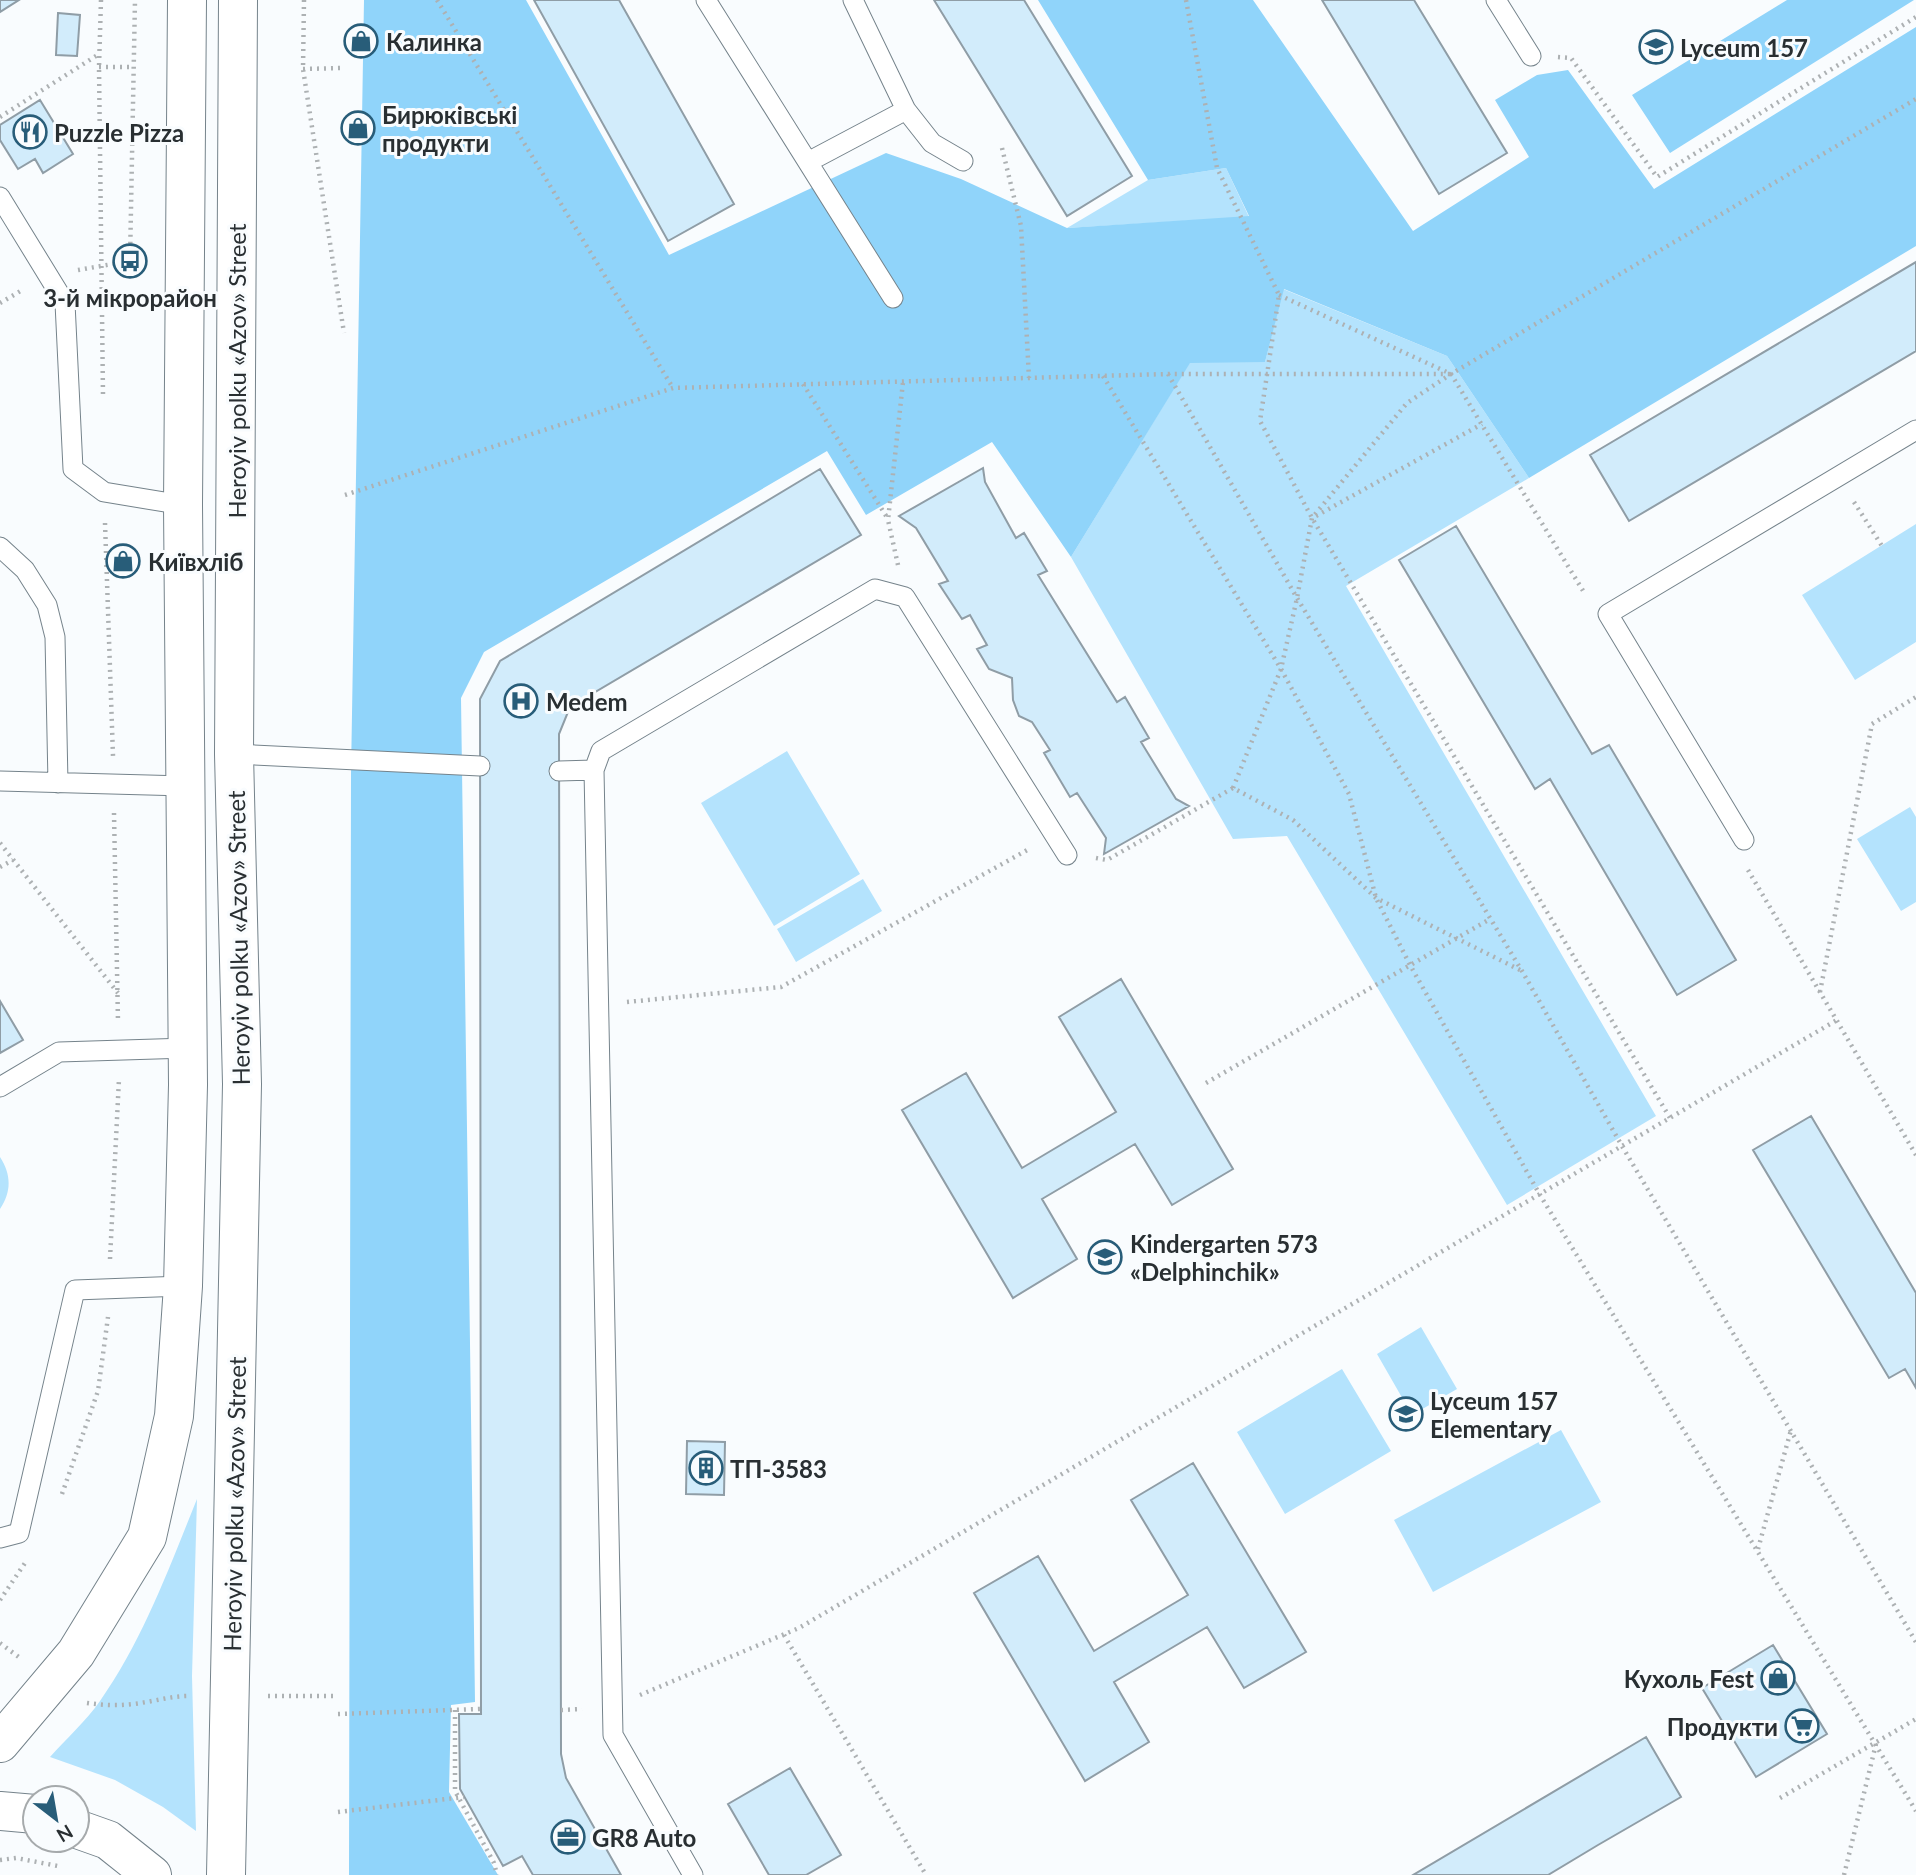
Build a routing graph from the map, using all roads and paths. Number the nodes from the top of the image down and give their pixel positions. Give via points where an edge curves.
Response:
1 (101, 0) edge
2 (135, 0) edge
3 (187, 0) edge
4 (238, 0) edge
5 (304, 0) edge
6 (438, 0) edge
7 (706, 0) edge
8 (853, 0) edge
9 (1186, 0) edge
10 (1496, 0) edge
11 (1916, 17) edge
12 (99, 54) junction
13 (1531, 56) joint
14 (99, 67) junction
15 (134, 67) junction
16 (342, 68) dead end
17 (303, 69) junction
18 (1916, 99) edge
19 (906, 110) junction
20 (0, 117) edge
21 (1002, 148) dead end
22 (963, 161) dead end
23 (808, 162) junction
24 (0, 197) edge
25 (1279, 295) junction
26 (893, 298) dead end
27 (344, 333) dead end
28 (1267, 373) junction
29 (1451, 373) junction
30 (1168, 374) junction
31 (1103, 376) junction
32 (1029, 378) junction
33 (903, 382) junction
34 (803, 384) junction
35 (673, 388) junction
36 (1482, 424) junction
37 (1916, 430) edge
38 (1839, 477) junction
39 (345, 495) dead end
40 (183, 505) junction
41 (1312, 518) junction
42 (888, 520) junction
43 (1882, 545) dead end
44 (0, 547) edge
45 (1586, 596) dead end
46 (905, 597) junction
47 (1297, 598) junction
48 (1281, 669) junction
49 (1916, 697) edge
50 (234, 754) junction
51 (480, 766) dead end
52 (594, 770) junction
53 (559, 771) dead end
54 (0, 781) edge
55 (58, 783) junction
56 (185, 786) junction
57 (1233, 788) junction
58 (1055, 835) junction
59 (1744, 841) dead end
60 (0, 843) edge
61 (1067, 855) joint
62 (13, 860) junction
63 (1743, 861) dead end
64 (0, 867) edge
65 (1376, 898) junction
66 (1490, 919) junction
67 (1457, 937) junction
68 (1410, 965) junction
69 (1522, 971) junction
70 (1820, 992) junction
71 (118, 993) dead end
72 (598, 1005) junction
73 (1837, 1020) junction
74 (188, 1048) junction
75 (1206, 1083) dead end
76 (0, 1087) edge
77 (1670, 1118) junction
78 (1622, 1146) junction
79 (1916, 1155) edge
80 (1540, 1195) junction
81 (183, 1286) junction
82 (1791, 1430) junction
83 (0, 1538) edge
84 (1757, 1550) junction
85 (784, 1635) junction
86 (1916, 1642) edge
87 (0, 1643) edge
88 (52, 1682) junction
89 (230, 1696) junction
90 (337, 1696) dead end
91 (613, 1706) junction
92 (481, 1709) dead end
93 (455, 1710) junction
94 (338, 1714) dead end
95 (1916, 1720) edge
96 (0, 1743) edge
97 (1876, 1743) junction
98 (461, 1797) junction
99 (1780, 1798) dead end
100 (0, 1811) edge
101 (1916, 1811) edge
102 (338, 1812) dead end
103 (21, 1813) edge
104 (91, 1834) edge
105 (0, 1860) edge
106 (67, 1868) dead end
107 (152, 1875) edge
108 (226, 1875) edge
109 (497, 1875) edge
110 (693, 1875) edge
111 (926, 1875) edge
112 (1844, 1875) edge

1 - 12 path
2 - 15 path
3 - 40 main road, Heroyiv polku «Azov» Street
4 - 50 main road, Heroyiv polku «Azov» Street
5 - 17 path
6 - 35 path
7 - 23 lane
8 - 19 lane
9 - 25 path via 1217,168
10 - 13 lane
11 - 13 path via 1657,177 1571,58
12 - 14 path
12 - 20 path
14 - 15 path
14 - 15 path via 101,266 130,261
16 - 17 path
17 - 27 path
18 - 29 path
19 - 22 lane via 932,143
19 - 23 lane
21 - 32 path via 1021,226
23 - 26 lane
24 - 40 lane via 65,303 72,469 104,492
25 - 28 path
25 - 29 path
28 - 29 path
28 - 30 path
28 - 41 path via 1260,421
29 - 36 path
29 - 41 path via 1407,403
30 - 31 path
30 - 47 path
31 - 32 path
31 - 48 path
32 - 33 path
33 - 34 path
33 - 42 path
34 - 35 path
34 - 42 path
35 - 39 path
36 - 41 path
36 - 45 path
37 - 38 lane
38 - 43 path
38 - 59 lane via 1608,614
40 - 56 main road, Heroyiv polku «Azov» Street
41 - 47 path
41 - 77 path
42 - 46 path
44 - 55 lane via 25,570 47,605 55,637
46 - 52 lane via 875,589 601,751
46 - 58 lane
47 - 48 path
47 - 66 path
48 - 57 path
48 - 65 path via 1349,794
49 - 70 path via 1872,724
50 - 51 lane
50 - 89 main road, Heroyiv polku «Azov» Street via 242,1084
52 - 53 lane
52 - 72 lane
54 - 55 lane
55 - 56 lane
56 - 74 main road, Heroyiv polku «Azov» Street
57 - 61 path via 1107,860
57 - 65 path via 1293,820
58 - 61 lane
58 - 72 path via 781,988
60 - 62 path
62 - 64 path
62 - 71 path
63 - 70 path
65 - 67 path
65 - 68 path
66 - 67 path
66 - 69 path
67 - 68 path
67 - 69 path
68 - 75 path
68 - 80 path
69 - 78 path
70 - 73 path
72 - 91 lane
73 - 77 path
73 - 79 path
74 - 76 lane via 59,1052
74 - 81 main road, Heroyiv polku «Azov» Street
77 - 78 path
78 - 80 path
78 - 82 path
80 - 84 path
80 - 85 path
81 - 83 lane via 75,1290 19,1533
81 - 88 main road, Heroyiv polku «Azov» Street via 174,1416 146,1537 76,1653
82 - 84 path
82 - 86 path
84 - 97 path
85 - 91 path
85 - 111 path
87 - 88 path
88 - 89 path via 77,1702 109,1705 178,1696
88 - 96 main road, Heroyiv polku «Azov» Street
89 - 90 path
89 - 108 main road, Heroyiv polku «Azov» Street
91 - 110 lane via 613,1735
92 - 93 path
93 - 94 path
93 - 98 path via 455,1791
95 - 97 path
97 - 99 path
97 - 101 path
97 - 112 path
98 - 102 path
98 - 109 path via 497,1862
100 - 103 main road
104 - 107 main road via 108,1840
105 - 106 path via 16,1858

